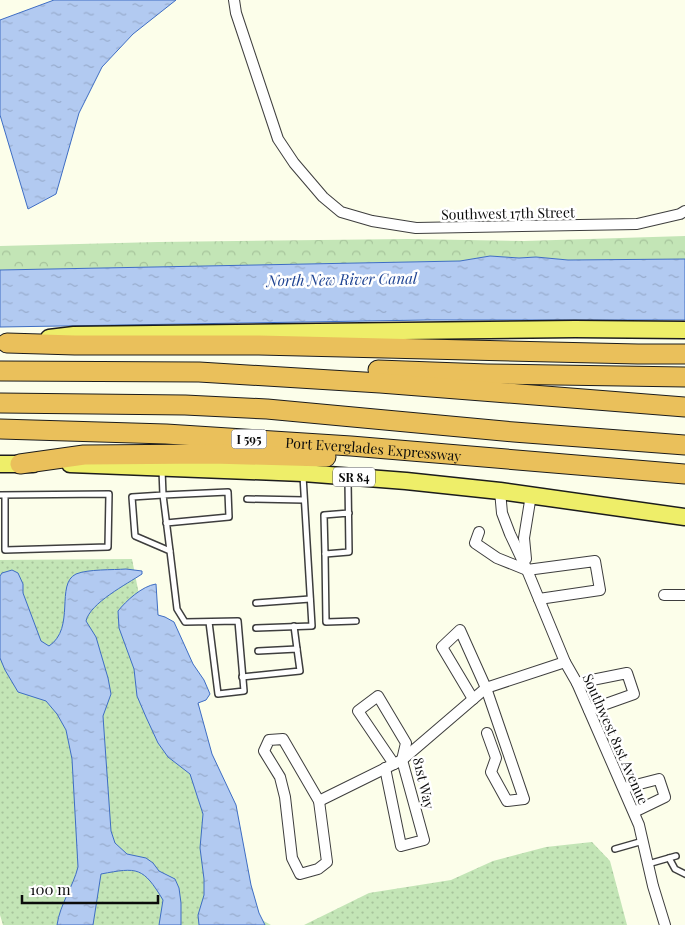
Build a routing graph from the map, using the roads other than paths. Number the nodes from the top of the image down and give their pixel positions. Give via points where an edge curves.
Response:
1 (234, 0) edge
2 (685, 211) edge
3 (685, 330) edge
4 (3, 343) edge
5 (685, 354) edge
6 (0, 371) edge
7 (199, 372) junction
8 (685, 377) edge
9 (0, 403) edge
10 (685, 407) edge
11 (0, 429) edge
12 (685, 444) edge
13 (497, 459) junction
14 (0, 464) edge
15 (20, 464) junction
16 (162, 467) junction
17 (303, 473) junction
18 (685, 474) edge
19 (348, 477) junction
20 (500, 491) junction
21 (2, 495) edge
22 (163, 495) junction
23 (531, 495) junction
24 (247, 499) dead end
25 (304, 500) junction
26 (349, 513) junction
27 (685, 517) edge
28 (166, 523) junction
29 (479, 532) dead end
30 (170, 551) junction
31 (325, 554) junction
32 (528, 570) junction
33 (664, 595) dead end
34 (685, 595) edge
35 (310, 599) junction
36 (539, 599) junction
37 (256, 603) dead end
38 (356, 621) dead end
39 (209, 622) junction
40 (294, 626) junction
41 (256, 628) dead end
42 (297, 649) junction
43 (258, 652) dead end
44 (565, 662) junction
45 (242, 677) junction
46 (577, 683) junction
47 (486, 688) junction
48 (473, 699) junction
49 (589, 710) junction
50 (487, 733) dead end
51 (393, 764) junction
52 (624, 788) junction
53 (319, 801) junction
54 (634, 812) junction
55 (643, 841) junction
56 (615, 849) dead end
57 (676, 856) dead end
58 (669, 858) junction
59 (648, 864) junction
60 (685, 874) edge
61 (665, 925) edge

1 - 2 street, Southwest 17th Street via 278,139 323,197 341,212 416,228 637,224
3 - 4 main road via 74,335
4 - 5 highway
6 - 7 highway
7 - 8 highway via 344,369
7 - 10 highway
9 - 12 highway via 267,409
11 - 13 highway, Port Everglades Expressway / I 595 via 166,434
13 - 15 highway via 84,455
13 - 18 highway, Port Everglades Expressway / I 595
14 - 15 main road, SR 84
15 - 16 main road, SR 84
16 - 17 main road, SR 84
16 - 22 lane
17 - 19 main road, SR 84
17 - 25 lane
19 - 20 main road, SR 84
19 - 26 lane
20 - 23 main road, SR 84
20 - 32 street, Southwest 81st Avenue via 502,514
21 - 21 lane via 110,494 108,547 5,550
22 - 28 lane
22 - 28 lane via 228,492 229,517
22 - 30 lane via 132,497 135,536
23 - 27 main road, SR 84
23 - 32 street, Southwest 81st Avenue via 524,538
24 - 25 lane
25 - 35 lane
26 - 31 lane via 349,552
26 - 31 lane via 324,515
28 - 30 lane
29 - 32 street via 475,543 497,558
30 - 39 lane via 177,609 185,622
31 - 38 lane via 326,622
32 - 36 street, Southwest 81st Avenue
32 - 36 street via 595,561 600,590
33 - 34 street
35 - 37 lane
35 - 40 lane via 312,626
36 - 44 street, Southwest 81st Avenue
39 - 45 lane via 238,621
39 - 45 lane via 218,694 244,691
40 - 41 lane
40 - 42 lane
42 - 43 lane
42 - 45 lane via 300,670
44 - 46 street, Southwest 81st Avenue
44 - 47 street
46 - 49 street, Southwest 81st Avenue
46 - 49 street via 628,673 634,694
47 - 48 street
47 - 48 street via 460,630 442,647
47 - 50 street via 524,799 507,801 491,772 496,758
48 - 51 street
49 - 52 street, Southwest 81st Avenue
51 - 51 street, 81st Way via 358,711 378,696 406,743
51 - 51 street, 81st Way via 424,840 401,846
51 - 53 street
52 - 54 street, Southwest 81st Avenue
52 - 54 street via 659,779 665,797
53 - 53 street via 327,862 318,869 300,874 292,858 280,777 264,751 269,740 283,739
54 - 55 street, Southwest 81st Avenue
55 - 56 lane
55 - 59 street, Southwest 81st Avenue
57 - 58 lane
58 - 59 lane
58 - 60 lane via 675,869
59 - 61 street, Southwest 81st Avenue

